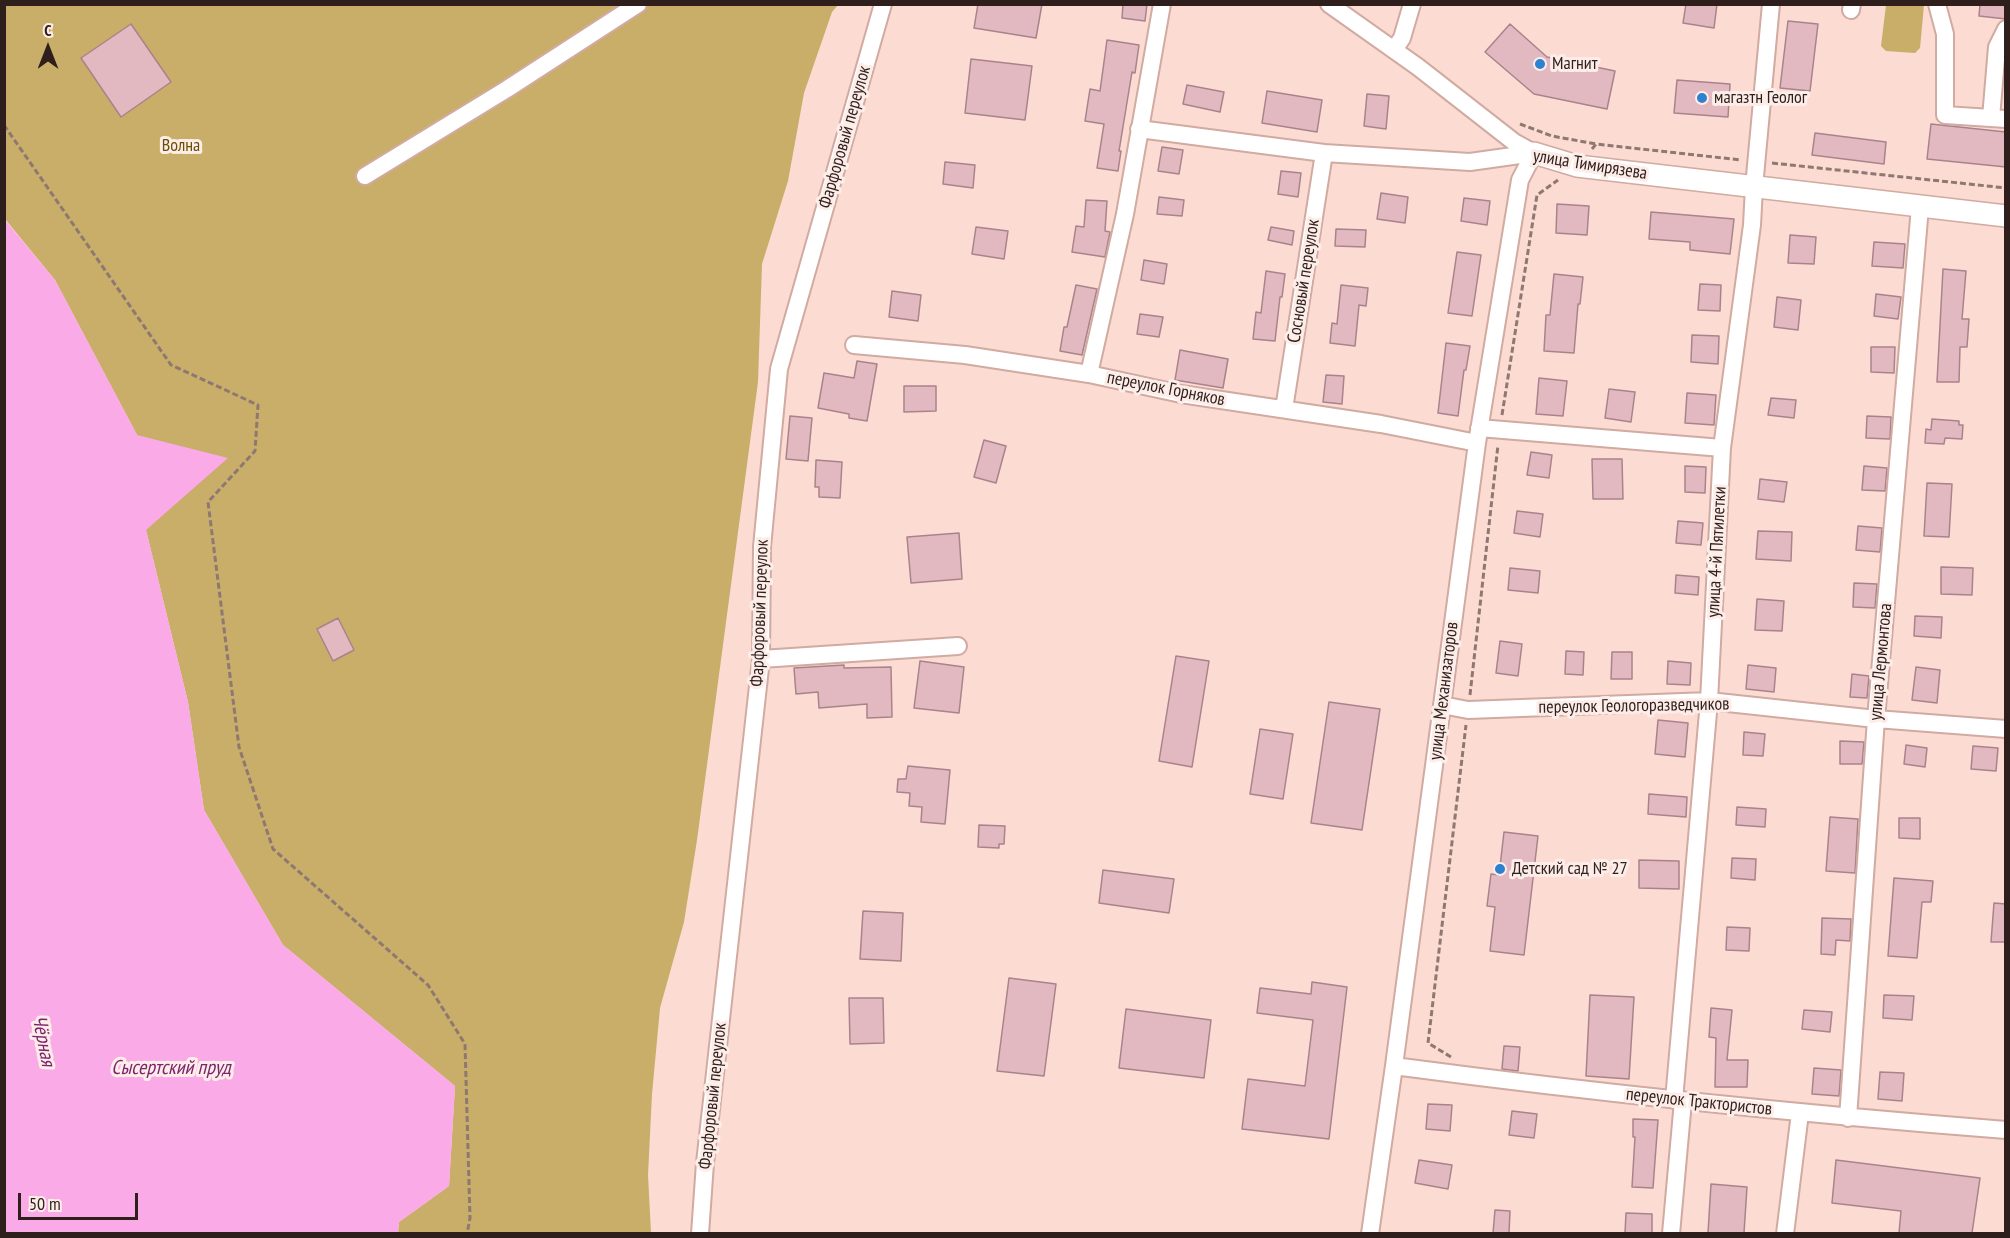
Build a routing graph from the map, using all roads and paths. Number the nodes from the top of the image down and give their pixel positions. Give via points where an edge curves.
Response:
1 (638, 4) edge
2 (883, 4) edge
3 (1162, 4) edge
4 (1329, 4) edge
5 (1412, 4) edge
6 (1771, 4) edge
7 (1937, 4) edge
8 (2006, 29) edge
9 (1394, 50) junction
10 (1512, 119) dead end
11 (1998, 119) edge
12 (4, 125) edge
13 (1139, 129) junction
14 (1596, 144) junction
15 (1324, 153) junction
16 (1534, 153) junction
17 (1756, 162) junction
18 (1577, 166) junction
19 (365, 176) dead end
20 (1754, 187) junction
21 (2006, 188) edge
22 (1920, 207) junction
23 (2006, 216) edge
24 (855, 345) dead end
25 (1089, 374) junction
26 (1284, 409) junction
27 (1499, 430) junction
28 (1478, 435) junction
29 (1722, 448) junction
30 (958, 646) dead end
31 (761, 659) junction
32 (1709, 701) junction
33 (1442, 705) junction
34 (1468, 710) junction
35 (1876, 719) junction
36 (2006, 729) edge
37 (1458, 1061) dead end
38 (1394, 1066) junction
39 (1679, 1101) junction
40 (1800, 1113) junction
41 (1848, 1118) junction
42 (2006, 1130) edge
43 (467, 1233) edge
44 (700, 1233) edge
45 (1370, 1233) edge
46 (1671, 1233) edge
47 (1785, 1233) edge

1 - 19 street
2 - 31 street, Фарфоровый переулок via 778,369 762,547
3 - 13 street
4 - 9 street
5 - 9 street via 1402,38
6 - 17 street, улица 4-й Пятилетки
7 - 11 street via 1945,34 1945,115
8 - 11 street via 1997,47
9 - 16 street
10 - 14 path via 1552,136
12 - 43 path via 171,364 258,405 255,451 208,502 238,747 273,849 428,985 465,1044 470,1218
13 - 15 street, улица Тимирязева
13 - 25 street via 1125,214
14 - 17 path
14 - 18 path
15 - 16 street, улица Тимирязева via 1470,162
15 - 26 street, Сосновый переулок
16 - 18 main road, улица Тимирязева
16 - 28 street, улица Механизаторов via 1520,180
17 - 20 street, улица 4-й Пятилетки
17 - 21 path
18 - 20 main road, улица Тимирязева
18 - 27 path via 1537,195
20 - 22 main road, улица Тимирязева
20 - 29 street, улица 4-й Пятилетки
22 - 23 main road, улица Тимирязева
22 - 35 street, улица Лермонтова
24 - 25 street, переулок Горняков via 965,355
25 - 26 street, переулок Горняков via 1181,394
26 - 28 street, переулок Горняков
27 - 28 street, переулок Горняков
27 - 29 street, переулок Горняков
27 - 34 path
28 - 33 street, улица Механизаторов
29 - 32 street, улица 4-й Пятилетки
30 - 31 street
31 - 44 street, Фарфоровый переулок
32 - 34 street, переулок Геологоразведчиков
32 - 35 street, переулок Геологоразведчиков
32 - 39 street, улица 4-й Пятилетки
33 - 34 street, переулок Геологоразведчиков
33 - 38 street, улица Механизаторов
34 - 37 path via 1428,1043
35 - 36 street, переулок Геологоразведчиков
35 - 41 street, улица Лермонтова
38 - 39 street, переулок Трактористов
38 - 45 street, улица Механизаторов
39 - 40 street, переулок Трактористов
39 - 46 street, улица 4-й Пятилетки
40 - 41 street, переулок Трактористов
40 - 47 street
41 - 42 street, переулок Трактористов

